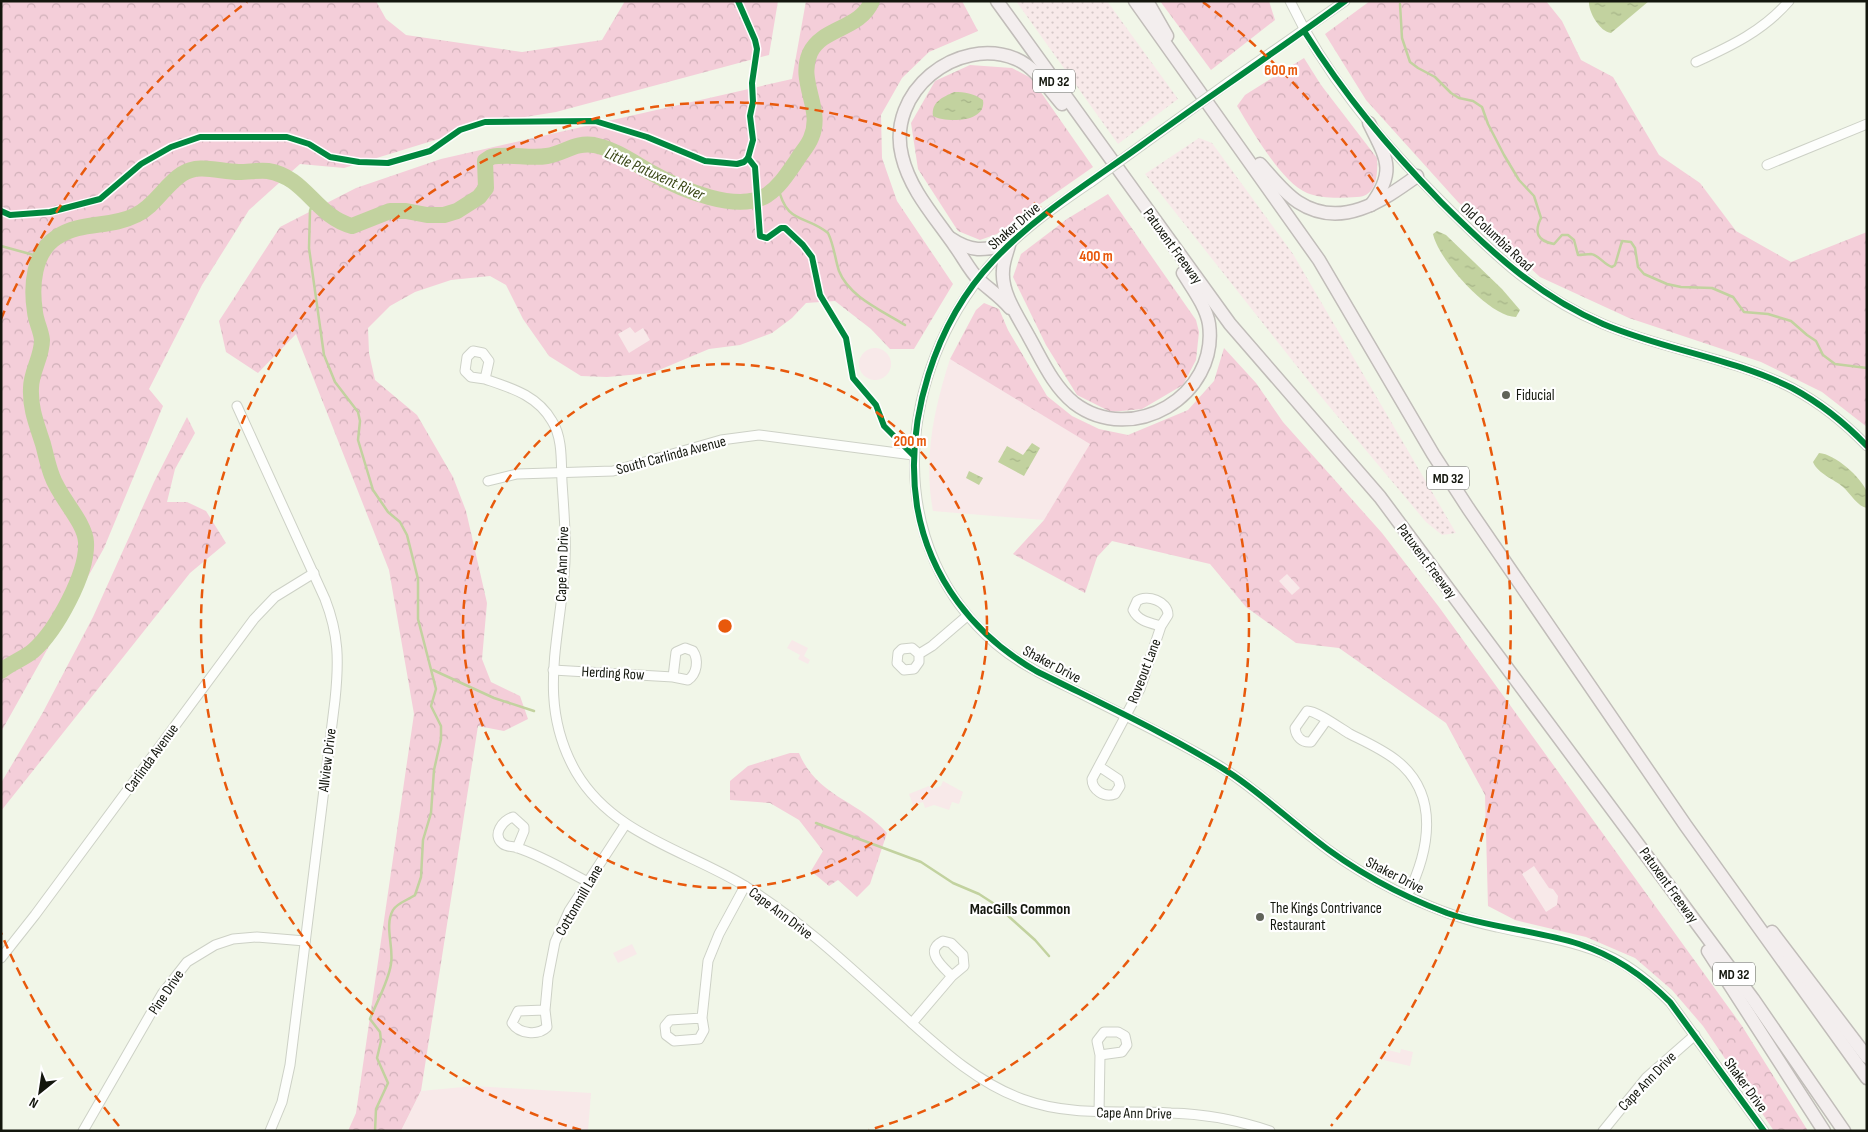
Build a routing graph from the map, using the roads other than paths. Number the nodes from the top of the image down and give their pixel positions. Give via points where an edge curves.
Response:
1 (997, 1) edge
2 (1135, 1) edge
3 (1147, 1) edge
4 (1290, 1) edge
5 (1346, 1) edge
6 (1789, 1) edge
7 (1304, 31) junction
8 (1177, 59) junction
9 (1696, 62) dead end
10 (1222, 122) junction
11 (1369, 123) junction
12 (1867, 124) edge
13 (1111, 161) junction
14 (1767, 165) dead end
15 (1417, 176) junction
16 (1141, 202) junction
17 (1370, 207) junction
18 (950, 238) junction
19 (1009, 245) junction
20 (978, 279) junction
21 (1019, 320) junction
22 (485, 379) dead end
23 (237, 406) dead end
24 (1867, 446) edge
25 (914, 455) junction
26 (562, 472) junction
27 (488, 481) dead end
28 (314, 573) junction
29 (967, 616) junction
30 (1161, 626) dead end
31 (919, 654) dead end
32 (553, 670) junction
33 (673, 677) dead end
34 (1126, 716) junction
35 (1326, 721) dead end
36 (1100, 767) dead end
37 (1621, 819) junction
38 (625, 824) junction
39 (1686, 826) junction
40 (517, 848) dead end
41 (588, 882) junction
42 (745, 886) junction
43 (1408, 896) junction
44 (305, 941) junction
45 (1, 958) edge
46 (952, 976) dead end
47 (545, 1010) dead end
48 (702, 1018) dead end
49 (912, 1023) junction
50 (1695, 1035) junction
51 (1100, 1055) dead end
52 (1867, 1057) edge
53 (1867, 1078) edge
54 (1099, 1112) junction
55 (83, 1131) edge
56 (270, 1131) edge
57 (1270, 1131) edge
58 (1603, 1131) edge
59 (1764, 1131) edge
60 (1824, 1131) edge
61 (1844, 1131) edge

1 - 13 highway, Patuxent Freeway / MD 32
2 - 8 highway, MD 32
3 - 8 highway via 1161,22
4 - 7 street, Old Columbia Road
5 - 7 street, Shaker Drive
6 - 9 street via 1752,34
7 - 11 street, Old Columbia Road via 1346,95
7 - 19 street, Shaker Drive, bridge via 1060,203
8 - 10 highway, MD 32
10 - 17 highway via 1298,202 1330,213 1356,212
10 - 39 highway, MD 32 via 1318,260 1468,508
11 - 15 street, Old Columbia Road
11 - 17 highway via 1388,165 1383,187
12 - 14 street
13 - 16 highway, Patuxent Freeway / MD 32
13 - 18 highway via 1025,64 1005,56 979,54 944,64 932,72 914,93 901,123 900,138 908,175
15 - 17 highway
15 - 24 street, Old Columbia Road via 1504,264 1555,300 1610,327 1750,371 1793,388 1833,414
16 - 21 highway via 1198,298 1208,322 1208,349 1204,365 1177,401 1152,415 1124,420 1097,415 1062,392
16 - 37 highway, Patuxent Freeway / MD 32 via 1230,324 1380,498
18 - 19 highway via 975,250
18 - 20 highway
19 - 20 street, Shaker Drive
19 - 21 highway via 1004,280
20 - 21 highway via 1004,300
20 - 25 street, Shaker Drive via 956,313 933,364 920,404
22 - 26 street, Cape Ann Drive via 524,393 545,411 559,438
23 - 28 street, Allview Drive
25 - 26 street, South Carlinda Avenue via 759,435 721,440 613,471
25 - 29 street, Shaker Drive via 916,497 925,537 944,583
26 - 27 street, South Carlinda Avenue via 517,474
26 - 32 street, Cape Ann Drive via 564,571
28 - 44 street, Allview Drive via 331,614 338,648 335,700
28 - 45 street, Carlinda Avenue via 275,597 254,619
29 - 31 street
29 - 34 street, Shaker Drive via 1020,662
30 - 34 street, Roveout Lane via 1145,676
32 - 33 street, Herding Row
32 - 38 street, Cape Ann Drive via 554,711 576,773 595,798
34 - 36 street, Roveout Lane
34 - 43 street, Shaker Drive via 1234,776 1338,857
35 - 43 street via 1384,752 1407,770 1416,782 1426,809 1428,836 1421,865
37 - 60 highway
37 - 61 highway, Patuxent Freeway / MD 32 via 1753,999
38 - 41 street, Cottonmill Lane
38 - 42 street, Cape Ann Drive
39 - 52 highway via 1798,964
39 - 53 highway, MD 32
40 - 41 street
41 - 47 street, Cottonmill Lane via 569,911 555,942 550,958
42 - 48 street via 708,961
42 - 49 street, Cape Ann Drive via 789,916
43 - 50 street, Shaker Drive via 1469,920 1577,944 1616,960 1653,985
44 - 55 street, Pine Drive via 257,937 233,939 215,945 187,962 162,994
44 - 56 street, Allview Drive via 286,1086
46 - 49 street
49 - 54 street, Cape Ann Drive via 961,1066 992,1085 1050,1107
50 - 58 street, Cape Ann Drive via 1646,1078
50 - 59 street, Shaker Drive
51 - 54 street
54 - 57 street, Cape Ann Drive via 1209,1116

